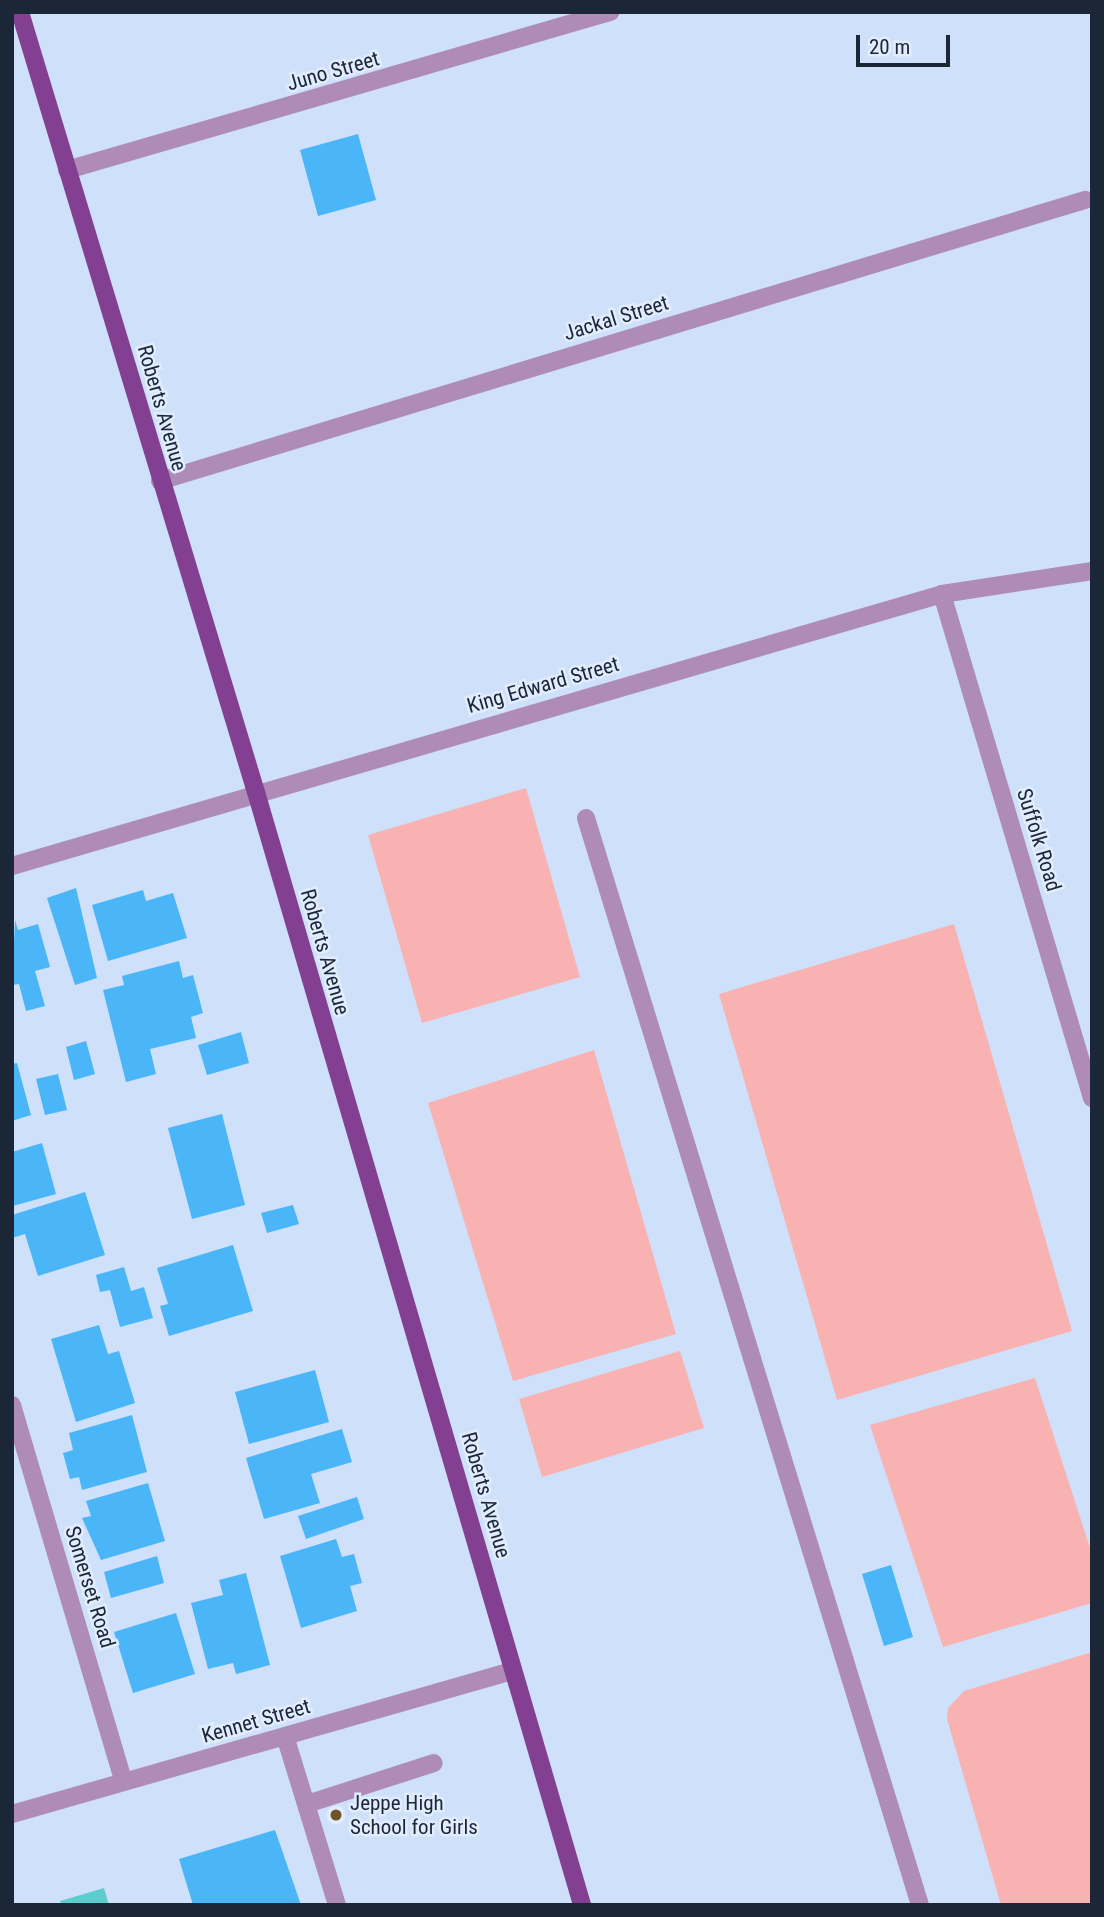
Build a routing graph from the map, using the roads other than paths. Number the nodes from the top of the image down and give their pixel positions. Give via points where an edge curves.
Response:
1 (20, 12) edge
2 (610, 12) edge
3 (67, 170) junction
4 (1085, 200) dead end
5 (160, 481) junction
6 (1092, 571) edge
7 (942, 594) junction
8 (256, 792) junction
9 (586, 818) dead end
10 (12, 866) edge
11 (1092, 1098) edge
12 (12, 1405) edge
13 (512, 1671) junction
14 (285, 1736) junction
15 (434, 1763) dead end
16 (124, 1782) junction
17 (307, 1804) junction
18 (12, 1814) edge
19 (337, 1905) edge
20 (582, 1905) edge
21 (920, 1905) edge

1 - 3 main road, Roberts Avenue
2 - 3 street, Juno Street
3 - 5 main road, Roberts Avenue
4 - 5 street, Jackal Street
5 - 8 main road, Roberts Avenue
6 - 7 street, King Edward Street
7 - 8 street, King Edward Street
7 - 11 street, Suffolk Road
8 - 10 street, King Edward Street
8 - 13 main road, Roberts Avenue
9 - 21 street
12 - 16 street, Somerset Road
13 - 14 street, Kennet Street
13 - 20 main road, Roberts Avenue
14 - 16 street, Kennet Street
14 - 17 street
15 - 17 street
16 - 18 street, Kennet Street
17 - 19 street

